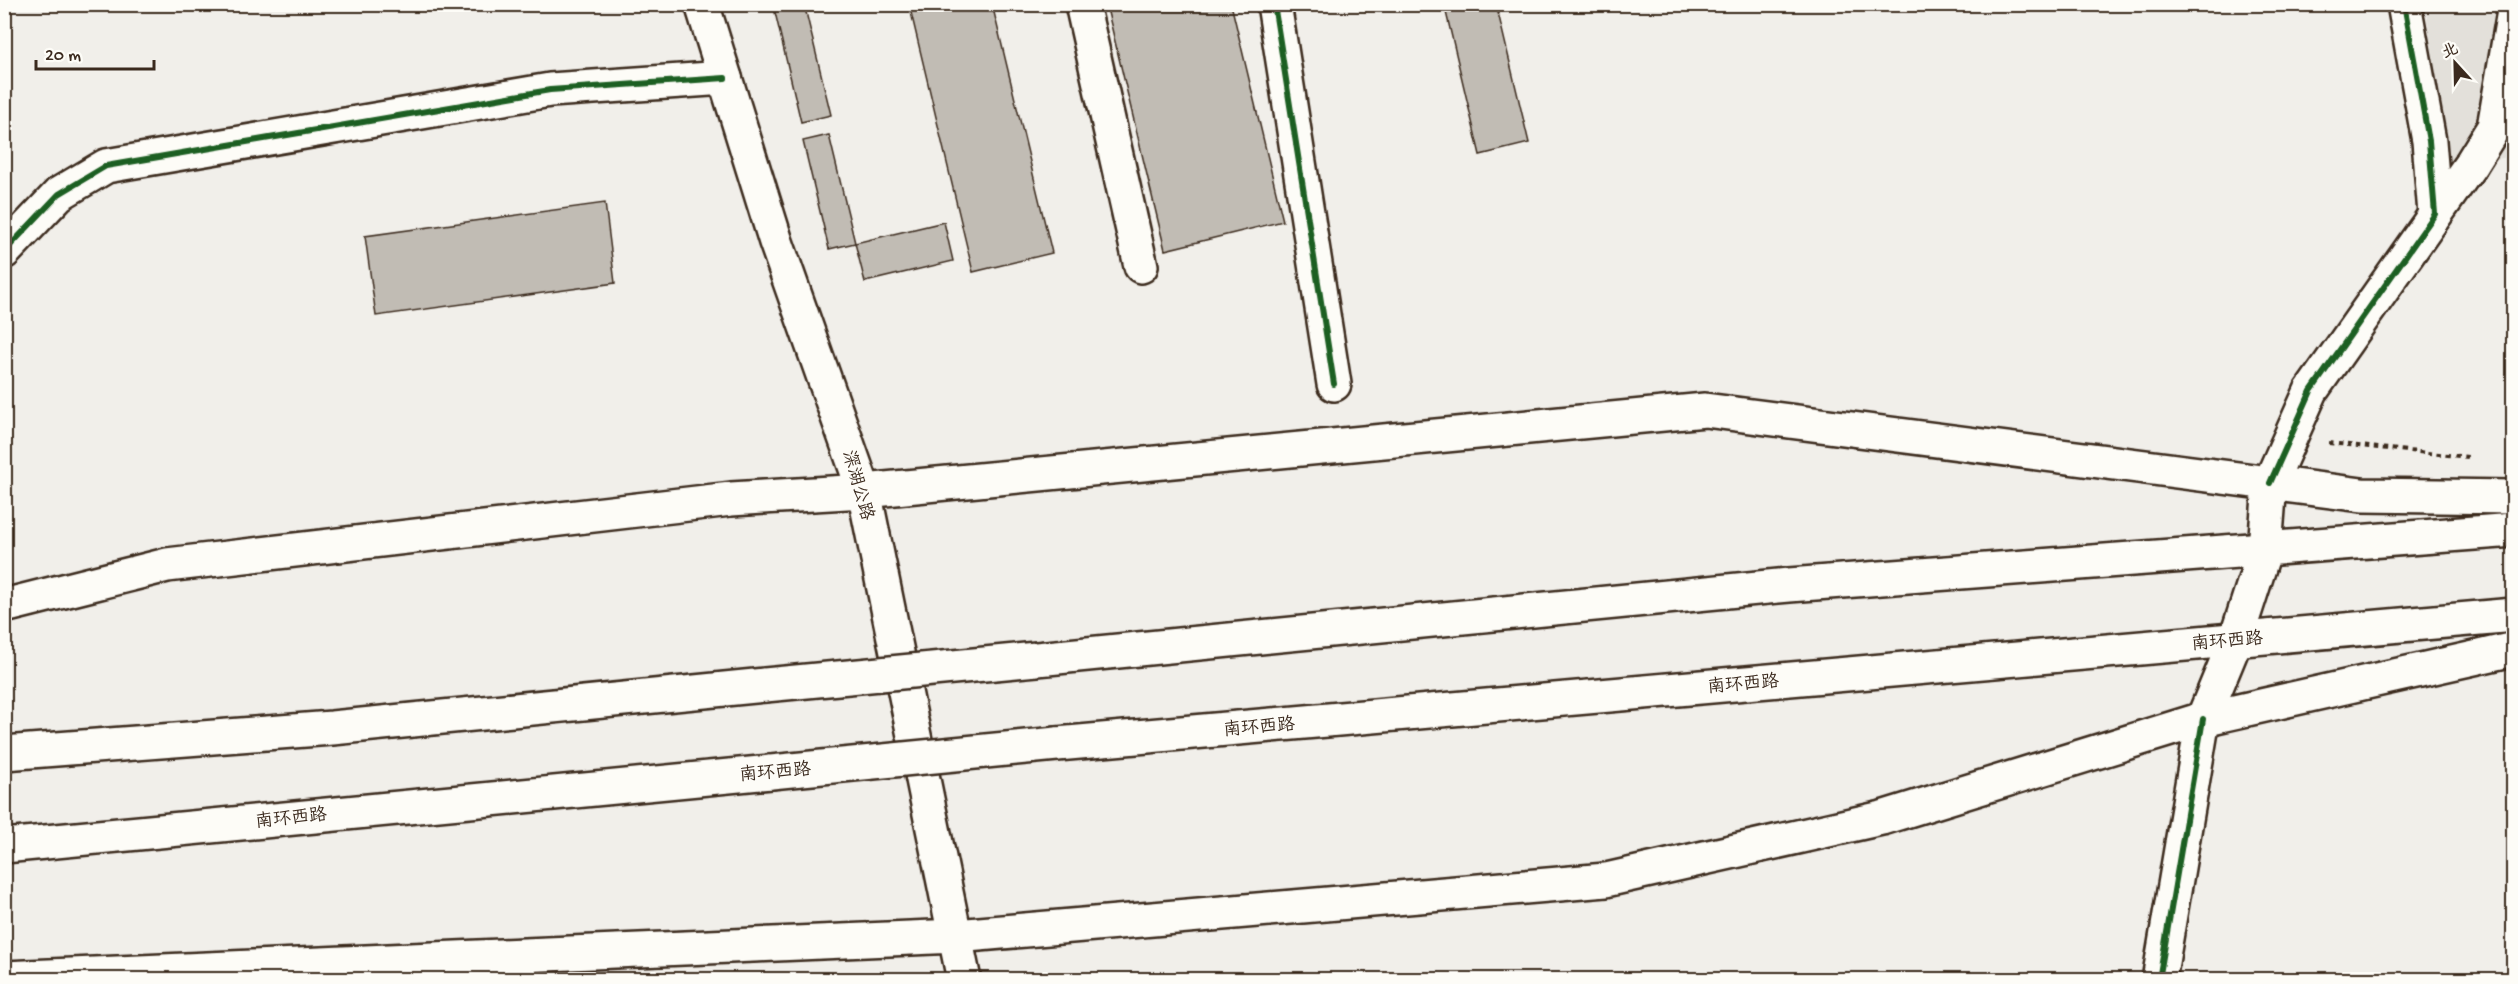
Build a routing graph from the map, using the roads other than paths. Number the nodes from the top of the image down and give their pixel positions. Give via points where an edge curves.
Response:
1 (702, 4) edge
2 (1082, 4) edge
3 (1274, 4) edge
4 (2404, 4) edge
5 (2514, 11) edge
6 (725, 78) junction
7 (2505, 108) edge
8 (2435, 214) junction
9 (4, 252) edge
10 (1140, 266) dead end
11 (1335, 384) dead end
12 (2270, 483) junction
13 (864, 491) junction
14 (2514, 497) edge
15 (2514, 530) edge
16 (2265, 549) junction
17 (4, 606) edge
18 (2514, 615) edge
19 (2236, 639) junction
20 (2514, 649) edge
21 (2203, 719) junction
22 (4, 753) edge
23 (4, 846) edge
24 (956, 936) junction
25 (4, 978) edge
26 (964, 980) edge
27 (2159, 980) edge

1 - 6 main road, 深湖公路
2 - 10 main road
3 - 11 main road
4 - 8 main road via 2429,141
5 - 7 main road
6 - 9 main road via 550,90 106,166 59,194
6 - 13 main road, 深湖公路 via 776,242
7 - 8 main road
8 - 12 main road via 2311,391
12 - 13 main road via 1705,410
12 - 14 main road via 2362,495
12 - 16 main road
13 - 17 main road via 731,499 167,566
13 - 24 main road, 深湖公路
15 - 16 main road
16 - 19 main road
16 - 22 main road, bridge via 1789,585 332,728
18 - 19 main road, 南环西路
19 - 21 main road
19 - 23 main road, 南环西路, bridge via 1057,744
20 - 21 main road
21 - 24 main road via 1882,818 1606,880
21 - 27 main road
24 - 25 main road
24 - 26 main road, 深湖公路

